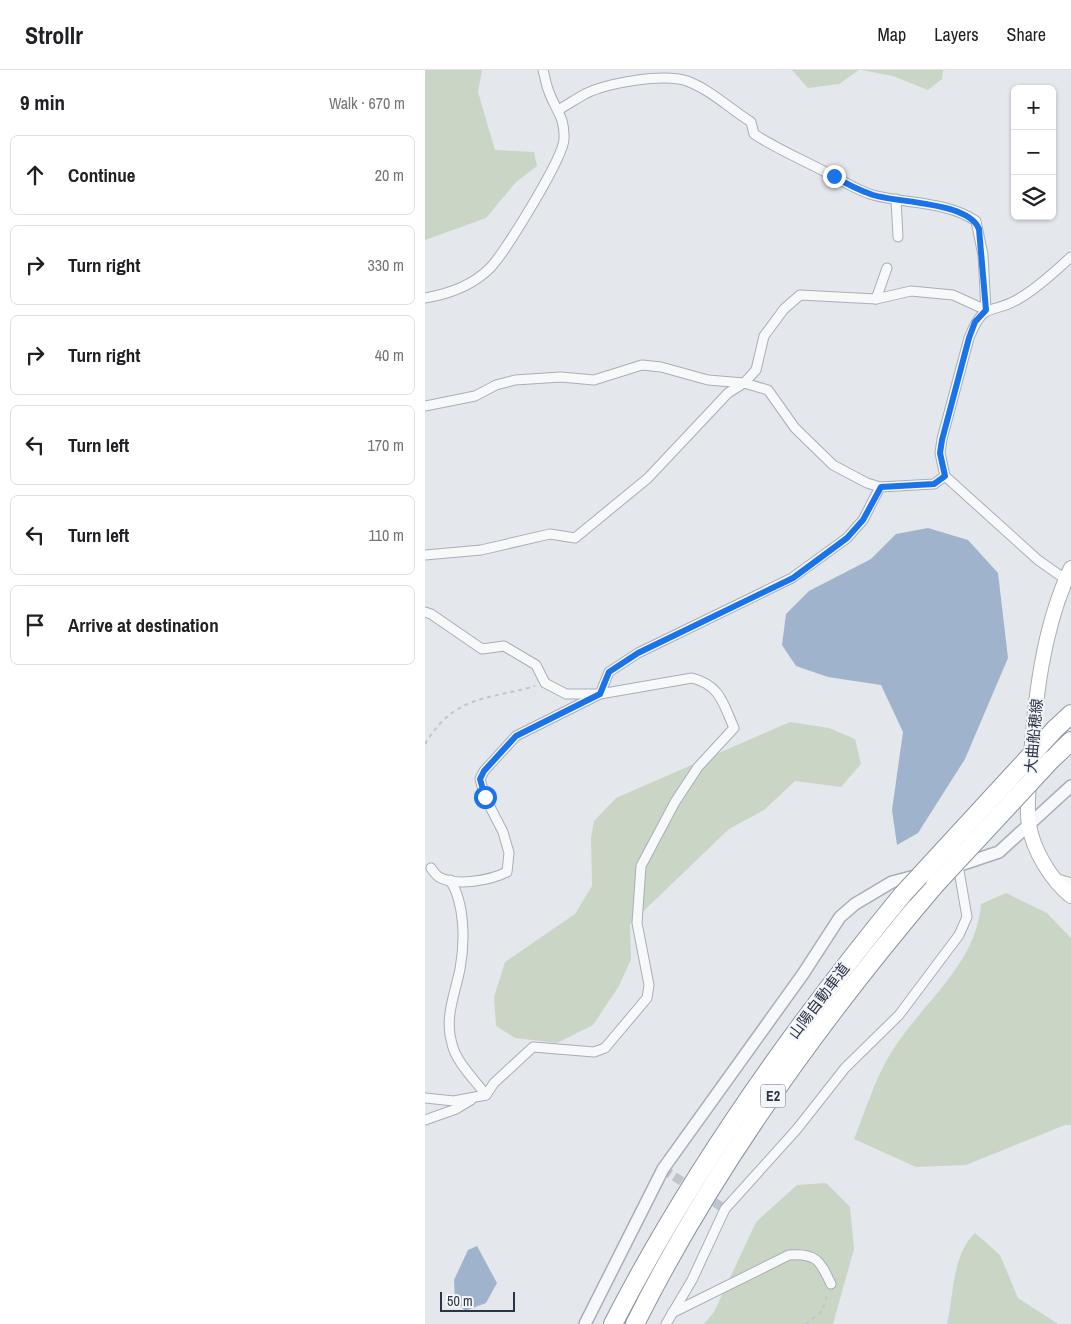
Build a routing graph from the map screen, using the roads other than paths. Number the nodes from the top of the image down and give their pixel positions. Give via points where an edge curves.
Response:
1 (543, 70) edge
2 (558, 110) junction
3 (896, 199) junction
4 (898, 237) dead end
5 (1071, 257) edge
6 (887, 268) dead end
7 (425, 298) edge
8 (876, 299) junction
9 (986, 310) junction
10 (744, 383) junction
11 (425, 406) edge
12 (945, 476) junction
13 (881, 487) junction
14 (425, 555) edge
15 (1068, 574) edge
16 (425, 612) edge
17 (600, 694) junction
18 (1071, 714) edge
19 (1071, 741) edge
20 (1071, 786) edge
21 (1029, 824) junction
22 (958, 866) junction
23 (431, 868) dead end
24 (1055, 878) junction
25 (450, 880) junction
26 (1071, 883) edge
27 (1071, 896) edge
28 (486, 1095) junction
29 (475, 1097) junction
30 (425, 1098) edge
31 (425, 1120) edge
32 (831, 1284) road end
33 (673, 1313) junction
34 (585, 1324) edge
35 (613, 1324) edge
36 (635, 1324) edge
37 (666, 1324) edge

1 - 2 street
2 - 3 street via 586,93 634,81 657,78 686,81 719,98 751,122 754,134 774,147 850,186
2 - 7 street via 563,119 564,141 558,158 490,268 458,291
3 - 4 street
3 - 9 street via 948,209 976,221 983,255
5 - 9 street via 1019,300
6 - 8 street
8 - 9 street via 911,291 953,295
8 - 10 street via 800,295 784,308 763,336 756,370
9 - 12 street via 975,322 969,338 942,440 940,453
10 - 11 street via 708,380 642,365 593,380 515,380 475,396
10 - 13 street via 767,390 795,428 833,465
10 - 14 street via 728,393 649,478 575,538 550,534 481,550
12 - 13 street via 934,484
12 - 15 street via 1038,560
13 - 17 street via 863,520 847,538 793,578 638,653 609,672
15 - 21 main road, 大曲船穂線 via 1045,651 1038,692
16 - 17 street via 482,649 504,646 535,665 545,683 566,694
17 - 25 street via 516,736 484,771 480,779 485,797 503,832 509,853 507,872 482,881
17 - 28 street via 692,678 706,682 719,694 734,728 698,767 641,866 637,923 649,985 647,998 605,1048 593,1052 533,1047
18 - 35 highway, 山陽自動車道 / E2, bridge via 903,894 840,972 767,1071 666,1226
19 - 36 highway, 山陽自動車道 / E2, bridge via 935,886 857,980 724,1169
20 - 21 street
21 - 22 street via 999,852
21 - 24 main road, 大曲船穂線 via 1034,845
22 - 33 street via 967,917 959,935 899,1015 845,1068 797,1129 725,1209
22 - 34 street via 892,882 855,904 840,918 663,1169
23 - 25 street via 439,877
24 - 26 street
24 - 27 main road, 大曲船穂線
25 - 28 street via 457,890 461,908 462,941 460,968 451,1004 452,1046
28 - 29 street
29 - 30 street via 454,1101
29 - 31 street via 456,1109
32 - 33 street via 814,1257 789,1254
33 - 37 street

